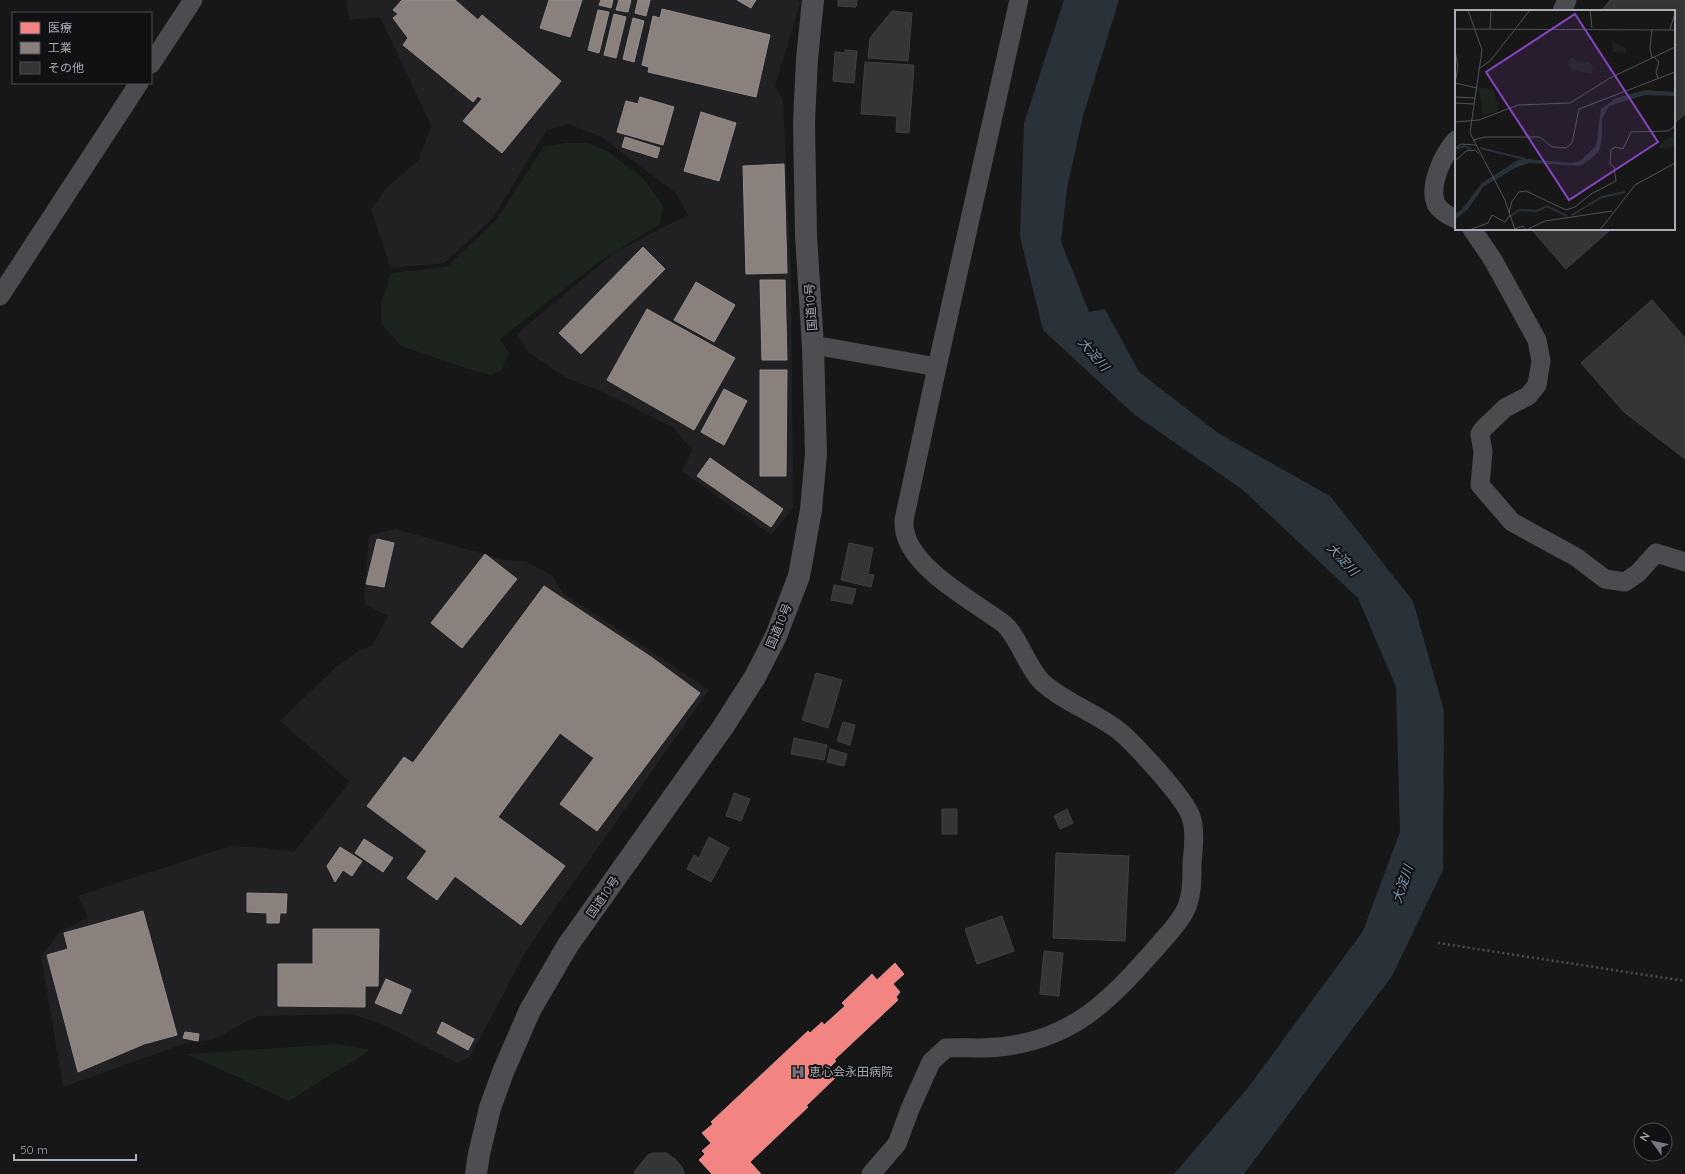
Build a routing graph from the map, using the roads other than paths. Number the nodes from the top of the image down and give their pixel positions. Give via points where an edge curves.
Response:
1 (193, 0) edge
2 (813, 0) edge
3 (1019, 0) edge
4 (1567, 0) edge
5 (1562, 10) edge
6 (152, 62) edge
7 (138, 84) edge
8 (1455, 142) edge
9 (1455, 218) edge
10 (1473, 230) edge
11 (0, 296) edge
12 (813, 347) junction
13 (936, 367) junction
14 (1685, 562) edge
15 (476, 1174) edge
16 (871, 1174) edge

1 - 6 street
2 - 12 highway, 国道10号 via 804,122 806,235
3 - 13 street
4 - 5 street
7 - 11 street
8 - 9 street via 1437,170 1434,192 1436,204
10 - 14 street via 1493,260 1537,340 1541,361 1537,385 1528,396 1505,408 1480,434 1483,452 1480,485 1512,522 1576,557 1605,579 1625,582 1638,573 1656,553
12 - 13 street
12 - 15 highway, 国道10号 via 816,454 811,510 799,576 776,636 755,677 723,727 568,945 530,1010 490,1108 478,1154
13 - 16 street via 904,520 910,546 928,568 944,582 1006,626 1042,682 1117,730 1179,796 1191,816 1194,833 1191,893 1178,922 1122,986 1096,1009 1065,1029 1042,1038 999,1048 946,1048 931,1062 897,1144

